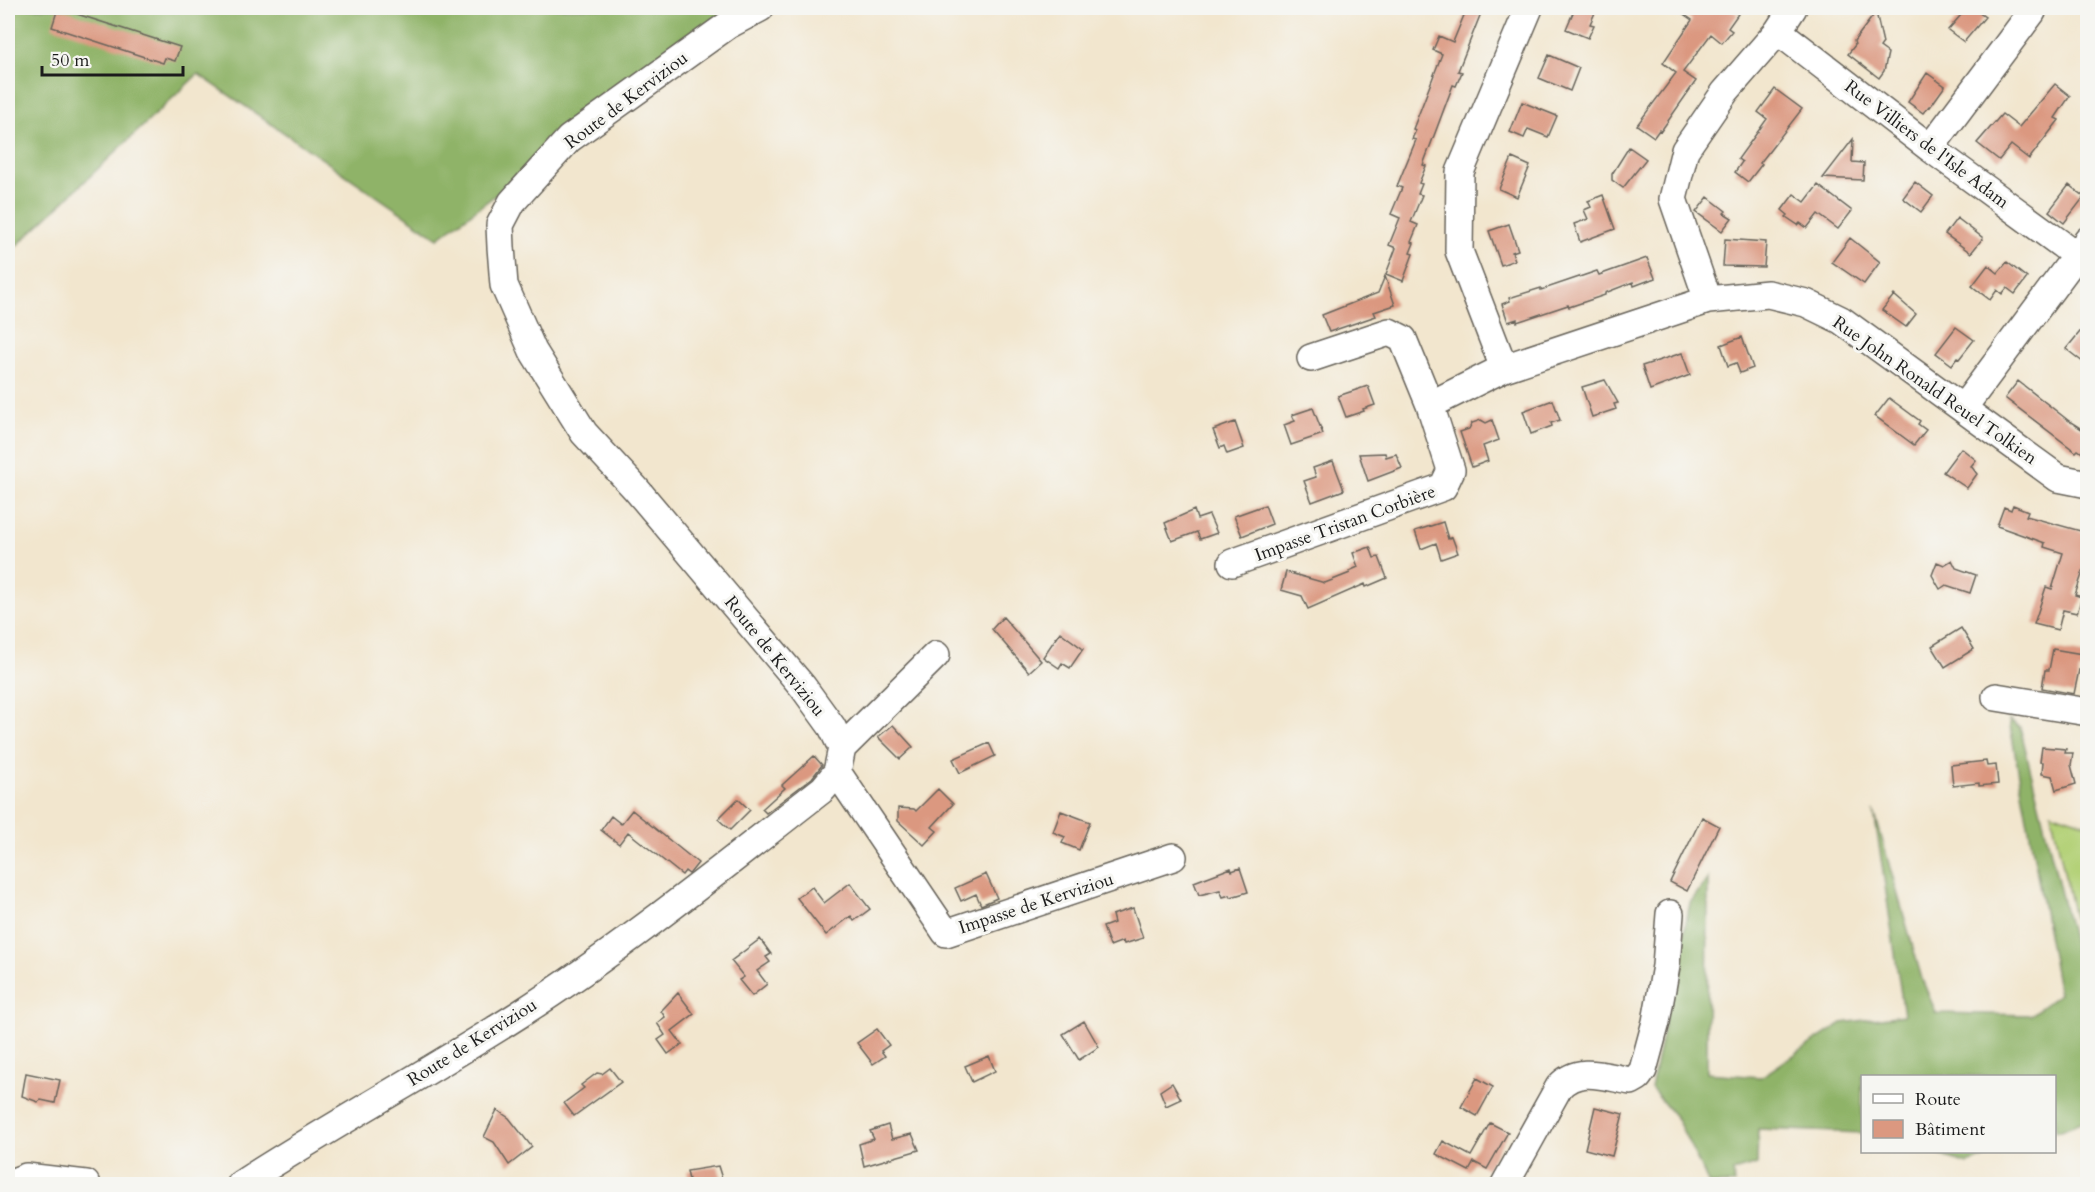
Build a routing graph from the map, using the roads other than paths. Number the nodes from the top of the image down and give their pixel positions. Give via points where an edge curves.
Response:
1 (760, 8) edge
2 (1529, 8) edge
3 (1793, 8) edge
4 (2032, 12) dead end
5 (1778, 32) junction
6 (1930, 148) junction
7 (2082, 248) edge
8 (1708, 300) junction
9 (1311, 358) dead end
10 (1504, 368) junction
11 (1430, 405) junction
12 (1963, 408) junction
13 (2088, 484) edge
14 (1232, 563) dead end
15 (936, 654) dead end
16 (1996, 697) dead end
17 (2088, 712) edge
18 (840, 760) junction
19 (1173, 857) dead end
20 (1670, 914) dead end
21 (8, 1185) edge
22 (86, 1185) edge
23 (241, 1185) edge
24 (1504, 1185) edge

1 - 18 street, Route de Kerviziou via 728,25 569,140 512,202 500,225 504,285 533,351 584,433 803,687 832,727
2 - 10 street via 1460,172 1459,251
3 - 5 street
4 - 6 street
5 - 6 street, Rue Villiers de l'Isle Adam
5 - 8 street via 1725,92 1685,150 1673,199
6 - 7 street, Rue Villiers de l'Isle Adam
7 - 12 street
8 - 10 street, Rue John Ronald Reuel Tolkien
8 - 12 street, Rue John Ronald Reuel Tolkien via 1768,294 1806,303 1841,320
9 - 11 street, Impasse Tristan Corbière via 1389,332 1403,339
10 - 11 street, Rue John Ronald Reuel Tolkien
11 - 14 street, Impasse Tristan Corbière via 1451,470 1443,488
12 - 13 street, Rue John Ronald Reuel Tolkien via 2058,478
15 - 18 street
16 - 17 street
18 - 19 street, Impasse de Kerviziou via 946,933
18 - 23 street, Route de Kerviziou via 824,789 577,975
20 - 24 street via 1666,966 1643,1070 1631,1081 1582,1073 1564,1081
21 - 22 street via 26,1176

